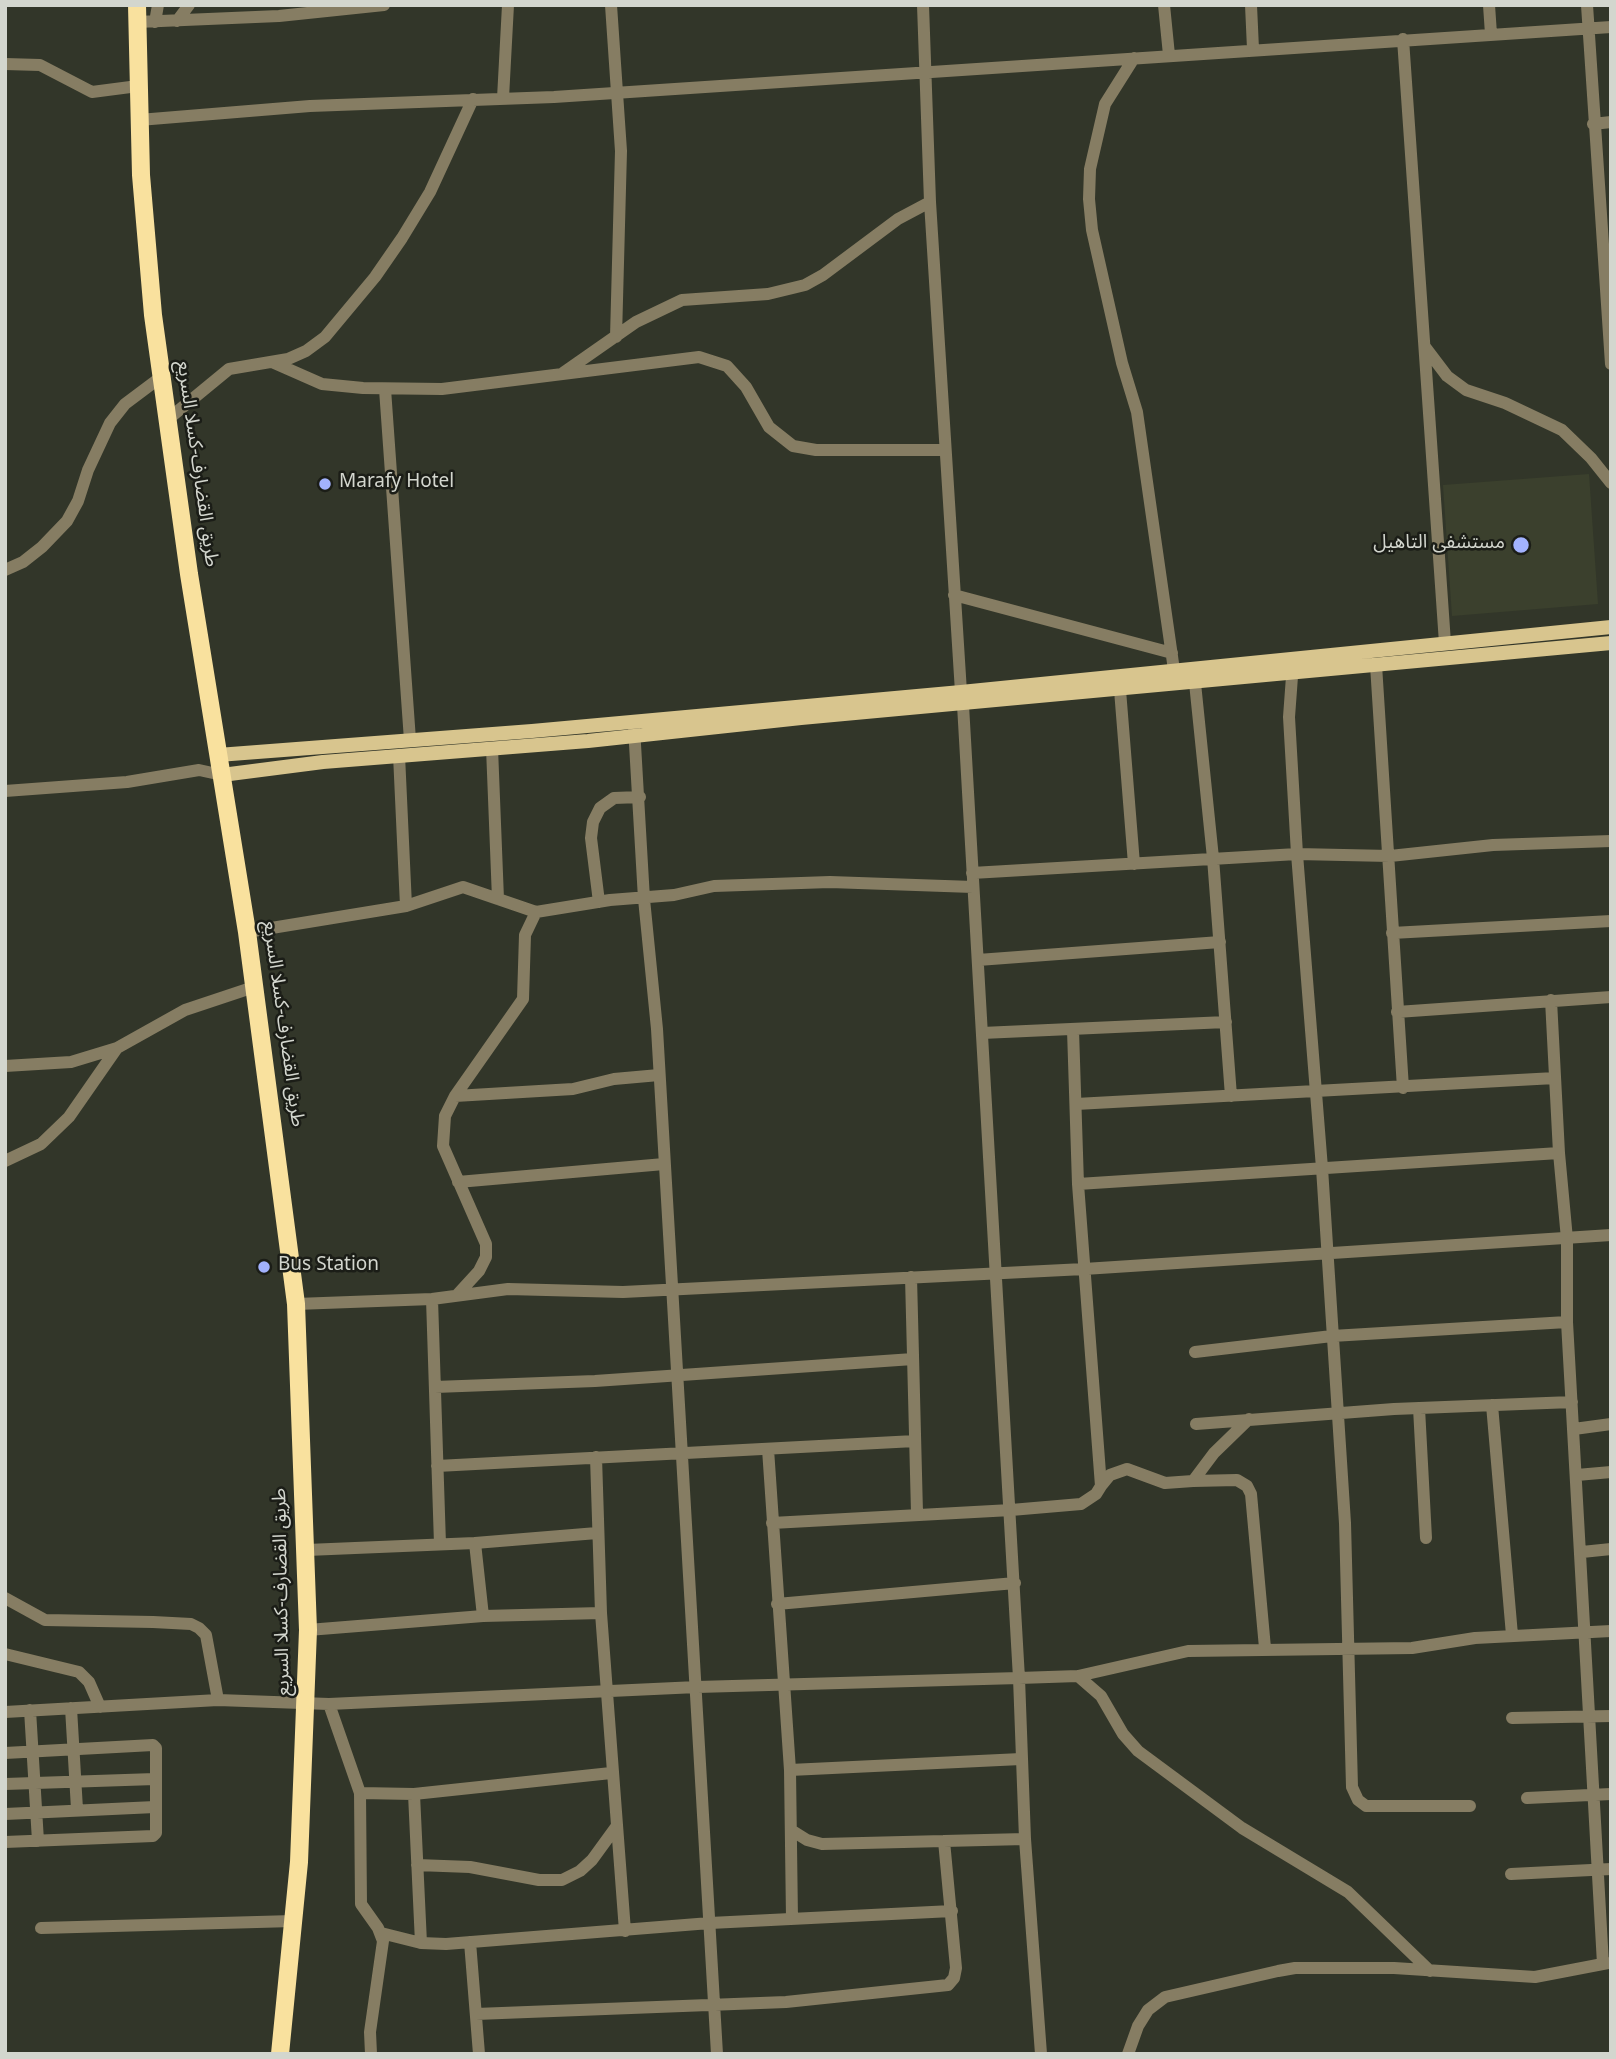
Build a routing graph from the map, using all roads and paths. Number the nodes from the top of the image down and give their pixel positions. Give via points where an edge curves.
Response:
1 (158, 5) edge
2 (189, 5) edge
3 (384, 5) edge
4 (508, 5) edge
5 (611, 5) edge
6 (923, 5) edge
7 (1164, 5) edge
8 (1251, 5) edge
9 (1489, 5) edge
10 (1587, 5) edge
11 (143, 16) edge
12 (177, 21) junction
13 (1611, 27) edge
14 (1588, 28) junction
15 (1491, 34) junction
16 (1403, 39) junction
17 (1254, 49) junction
18 (1169, 55) junction
19 (1134, 58) junction
20 (5, 64) edge
21 (927, 73) junction
22 (138, 86) junction
23 (616, 92) junction
24 (503, 98) junction
25 (473, 99) junction
26 (139, 120) junction
27 (1611, 122) edge
28 (1593, 124) junction
29 (930, 202) junction
30 (616, 337) junction
31 (1425, 347) junction
32 (1611, 361) edge
33 (272, 362) junction
34 (560, 376) junction
35 (161, 377) junction
36 (385, 389) junction
37 (167, 420) junction
38 (944, 450) junction
39 (1611, 483) edge
40 (5, 569) edge
41 (954, 595) junction
42 (1611, 628) edge
43 (1445, 643) junction
44 (1611, 643) edge
45 (1172, 653) junction
46 (1293, 659) junction
47 (1376, 665) junction
48 (1290, 675) junction
49 (1175, 677) junction
50 (1195, 683) junction
51 (1120, 690) junction
52 (962, 698) junction
53 (634, 729) junction
54 (410, 740) junction
55 (492, 748) junction
56 (218, 755) junction
57 (399, 755) junction
58 (199, 770) junction
59 (222, 775) junction
60 (5, 791) edge
61 (640, 797) junction
62 (1611, 841) edge
63 (1297, 854) junction
64 (1390, 856) junction
65 (1213, 858) junction
66 (1134, 864) junction
67 (972, 873) junction
68 (973, 887) junction
69 (498, 899) junction
70 (644, 899) junction
71 (599, 902) junction
72 (406, 906) junction
73 (536, 912) junction
74 (1611, 921) edge
75 (247, 932) junction
76 (1392, 933) junction
77 (1220, 942) junction
78 (978, 960) junction
79 (254, 987) junction
80 (1611, 998) edge
81 (1551, 1000) junction
82 (1397, 1012) junction
83 (1227, 1022) junction
84 (1073, 1030) junction
85 (982, 1033) junction
86 (117, 1048) junction
87 (5, 1066) edge
88 (659, 1075) junction
89 (1555, 1077) junction
90 (1403, 1088) junction
91 (1317, 1093) junction
92 (455, 1096) junction
93 (1231, 1096) junction
94 (1076, 1104) junction
95 (1559, 1153) junction
96 (5, 1161) edge
97 (664, 1164) junction
98 (1322, 1168) junction
99 (458, 1182) junction
100 (1078, 1184) junction
101 (1611, 1235) edge
102 (1567, 1239) junction
103 (1327, 1251) junction
104 (1084, 1269) junction
105 (996, 1272) junction
106 (911, 1277) junction
107 (673, 1290) junction
108 (457, 1296) junction
109 (432, 1299) junction
110 (296, 1304) junction
111 (1567, 1322) junction
112 (1332, 1336) junction
113 (1195, 1352) dead end
114 (913, 1359) junction
115 (677, 1375) junction
116 (435, 1387) junction
117 (1572, 1402) junction
118 (1492, 1405) junction
119 (1419, 1408) junction
120 (1336, 1413) junction
121 (1249, 1419) junction
122 (1196, 1424) dead end
123 (1611, 1424) edge
124 (1574, 1429) junction
125 (915, 1441) junction
126 (768, 1450) junction
127 (682, 1452) junction
128 (596, 1457) junction
129 (437, 1466) junction
130 (1611, 1472) edge
131 (1577, 1475) junction
132 (1193, 1480) junction
133 (1101, 1486) junction
134 (1011, 1510) junction
135 (917, 1513) junction
136 (772, 1523) junction
137 (597, 1533) junction
138 (1426, 1538) dead end
139 (475, 1543) junction
140 (440, 1544) junction
141 (1611, 1549) edge
142 (307, 1550) junction
143 (1582, 1552) junction
144 (1015, 1583) junction
145 (5, 1598) edge
146 (777, 1604) junction
147 (601, 1613) junction
148 (484, 1616) junction
149 (308, 1630) junction
150 (1611, 1631) edge
151 (1586, 1633) junction
152 (1512, 1635) junction
153 (1265, 1648) junction
154 (1348, 1650) junction
155 (5, 1654) edge
156 (1078, 1676) junction
157 (1019, 1678) junction
158 (783, 1686) junction
159 (696, 1687) junction
160 (606, 1691) junction
161 (218, 1700) junction
162 (307, 1704) junction
163 (329, 1704) junction
164 (100, 1707) junction
165 (71, 1708) junction
166 (30, 1710) junction
167 (5, 1712) edge
168 (1611, 1716) edge
169 (1590, 1717) junction
170 (1512, 1718) dead end
171 (73, 1749) junction
172 (32, 1752) junction
173 (5, 1753) edge
174 (1021, 1759) junction
175 (790, 1770) junction
176 (611, 1773) junction
177 (155, 1779) junction
178 (76, 1782) junction
179 (34, 1783) junction
180 (5, 1784) edge
181 (360, 1793) junction
182 (414, 1794) junction
183 (1611, 1794) edge
184 (1595, 1795) junction
185 (1527, 1798) dead end
186 (1470, 1806) dead end
187 (155, 1807) junction
188 (77, 1810) junction
189 (36, 1811) junction
190 (5, 1814) edge
191 (616, 1827) junction
192 (791, 1830) junction
193 (1025, 1839) junction
194 (38, 1841) junction
195 (944, 1841) junction
196 (5, 1842) edge
197 (417, 1865) junction
198 (1604, 1870) edge
199 (1511, 1874) dead end
200 (952, 1911) junction
201 (792, 1919) junction
202 (293, 1921) junction
203 (710, 1923) junction
204 (41, 1928) dead end
205 (625, 1931) junction
206 (381, 1933) junction
207 (470, 1942) junction
208 (421, 1943) junction
209 (1607, 1963) edge
210 (1430, 1971) junction
211 (716, 2003) junction
212 (476, 2014) junction
213 (280, 2054) edge
214 (370, 2054) edge
215 (479, 2054) edge
216 (717, 2054) edge
217 (1041, 2054) edge
218 (1128, 2054) edge

1 - 11 street
2 - 12 street
3 - 12 street
4 - 24 street
5 - 23 street
6 - 21 street
7 - 18 street
8 - 17 street
9 - 15 street
10 - 14 street
11 - 12 street
11 - 22 highway, طريق القضارف-كسلا السريع
13 - 14 street
14 - 15 street
14 - 28 street
15 - 16 street
16 - 17 street
16 - 31 street
17 - 18 street
18 - 19 street
19 - 21 street
19 - 45 street via 1105,104 1090,169 1089,199 1092,230 1137,412
20 - 22 street via 40,65 92,92
21 - 23 street
21 - 29 street
22 - 26 highway, طريق القضارف-كسلا السريع
23 - 24 street
23 - 30 street via 621,175
24 - 25 street
25 - 26 street
25 - 33 street via 430,192 375,277 325,338 306,351
26 - 35 highway, طريق القضارف-كسلا السريع
27 - 28 street
28 - 32 street
29 - 30 street via 898,219 805,285 768,294 682,300 636,321
29 - 38 street
30 - 34 street
31 - 39 street via 1447,376 1466,390 1562,430
31 - 43 street
33 - 36 street via 322,384
33 - 37 street via 229,369
34 - 36 street via 442,389
34 - 38 street via 699,357 727,366 746,387 769,427 793,446
35 - 37 highway, طريق القضارف-كسلا السريع
35 - 40 street via 125,404 110,423 67,521 23,562
36 - 54 street
37 - 56 highway, طريق القضارف-كسلا السريع
38 - 41 street
41 - 45 street
41 - 52 street
42 - 43 main road
43 - 46 main road
44 - 47 main road
45 - 49 street
46 - 48 street
46 - 49 main road
47 - 48 main road
47 - 64 street
48 - 50 main road
48 - 63 street
49 - 50 main road
49 - 51 main road
49 - 52 main road
50 - 65 street
51 - 52 main road
51 - 66 street
52 - 53 main road
52 - 67 street
53 - 54 main road
53 - 55 main road
53 - 61 street
54 - 56 main road
55 - 57 main road
55 - 69 street
56 - 58 street
56 - 59 highway, طريق القضارف-كسلا السريع
57 - 59 main road
57 - 72 street
58 - 59 street
58 - 60 street via 127,782
59 - 75 highway, طريق القضارف-كسلا السريع
61 - 70 street
61 - 71 street via 614,798 600,808 593,822
62 - 64 street via 1493,845
63 - 64 street
63 - 65 street
63 - 91 street
64 - 76 street
65 - 66 street
65 - 77 street
66 - 67 street
67 - 68 street
68 - 70 street via 830,882 714,886
68 - 78 street
69 - 72 street via 463,887
69 - 73 street
70 - 71 street
70 - 88 street
71 - 73 street
72 - 75 street
73 - 92 street via 524,935 523,999
74 - 76 street
75 - 79 highway, طريق القضارف-كسلا السريع
76 - 82 street
77 - 78 street
77 - 83 street
78 - 85 street
79 - 86 street via 185,1010
79 - 110 highway, طريق القضارف-كسلا السريع
80 - 81 street
81 - 82 street
81 - 89 street
82 - 90 street
83 - 84 street
83 - 93 street
84 - 85 street
84 - 94 street
85 - 105 street
86 - 87 street via 71,1062
86 - 96 street via 69,1117 41,1144
88 - 92 street via 572,1089
88 - 97 street
89 - 90 street
89 - 95 street
90 - 91 street
91 - 93 street
91 - 98 street
92 - 99 street via 441,1133
93 - 94 street
94 - 100 street
95 - 98 street
95 - 102 street
97 - 99 street
97 - 107 street
98 - 100 street
98 - 103 street
99 - 108 street via 486,1244 486,1257
100 - 104 street
101 - 102 street
102 - 103 street
102 - 111 street
103 - 104 street
103 - 112 street
104 - 105 street
104 - 133 street
105 - 106 street
105 - 134 street
106 - 107 street
106 - 114 street
107 - 108 street via 538,1288
107 - 115 street
108 - 109 street
109 - 110 street
109 - 116 street
110 - 142 highway, طريق القضارف-كسلا السريع
111 - 112 street
111 - 117 street
112 - 113 street
112 - 120 street
114 - 115 street
114 - 125 street
115 - 116 street
115 - 127 street
116 - 129 street
117 - 118 street
117 - 124 street
118 - 119 street
118 - 152 street
119 - 120 street
119 - 138 street
120 - 121 street
120 - 154 street
121 - 122 street
121 - 132 street
123 - 124 street
124 - 131 street
125 - 126 street
125 - 135 street
126 - 127 street
126 - 136 street
127 - 128 street
127 - 159 street
128 - 129 street
128 - 137 street
129 - 140 street
130 - 131 street
131 - 143 street
132 - 133 street via 1165,1483 1127,1469 1110,1475
132 - 153 street via 1237,1480 1251,1494
133 - 134 street via 1081,1504
134 - 135 street
134 - 144 street
135 - 136 street
136 - 146 street
137 - 139 street
137 - 147 street
139 - 140 street
139 - 148 street
140 - 142 street
141 - 143 street
142 - 149 highway, طريق القضارف-كسلا السريع
143 - 151 street
144 - 146 street
144 - 157 street
145 - 161 street via 45,1620 178,1623 200,1628 206,1635
146 - 158 street
147 - 148 street
147 - 160 street
148 - 149 street
149 - 162 highway, طريق القضارف-كسلا السريع
150 - 151 street
151 - 152 street
151 - 169 street
152 - 154 street via 1412,1648
153 - 154 street
153 - 156 street via 1169,1654
154 - 186 street via 1352,1787 1358,1800 1372,1807
155 - 164 street via 79,1672
156 - 157 street
156 - 210 street via 1101,1696 1138,1751 1242,1828 1354,1897
157 - 158 street
157 - 174 street
158 - 159 street
158 - 175 street
159 - 160 street
159 - 203 street
160 - 163 street
160 - 176 street
161 - 162 street
161 - 164 street
162 - 163 street
162 - 202 highway, طريق القضارف-كسلا السريع
163 - 181 street
164 - 165 street
165 - 166 street
165 - 171 street
166 - 167 street
166 - 172 street
168 - 169 street
169 - 170 street
169 - 184 street
171 - 172 street
171 - 177 street via 153,1745
171 - 178 street
172 - 173 street
172 - 179 street
174 - 175 street
174 - 193 street
175 - 192 street
176 - 182 street
176 - 191 street
177 - 178 street
177 - 187 street
178 - 179 street
178 - 188 street
179 - 180 street
179 - 189 street
181 - 182 street
181 - 206 street via 360,1904
182 - 197 street
183 - 184 street
184 - 185 street
184 - 198 street
187 - 188 street
187 - 194 street via 156,1833 149,1838
188 - 189 street
189 - 190 street
189 - 194 street
191 - 197 street via 592,1860 562,1880
191 - 205 street
192 - 195 street via 822,1844
192 - 201 street
193 - 195 street
193 - 217 street
194 - 196 street
195 - 200 street
197 - 208 street
198 - 199 street
198 - 209 street
200 - 201 street
200 - 211 street via 956,1968 948,1985 786,2002
201 - 203 street
202 - 204 street
202 - 213 highway, طريق القضارف-كسلا السريع
203 - 205 street
203 - 211 street
205 - 207 street
206 - 208 street
206 - 214 street via 383,1956
207 - 208 street
207 - 212 street
209 - 210 street via 1535,1977
210 - 218 street via 1295,1968 1188,1990 1166,1997 1148,2010
211 - 212 street
211 - 216 street
212 - 215 street

